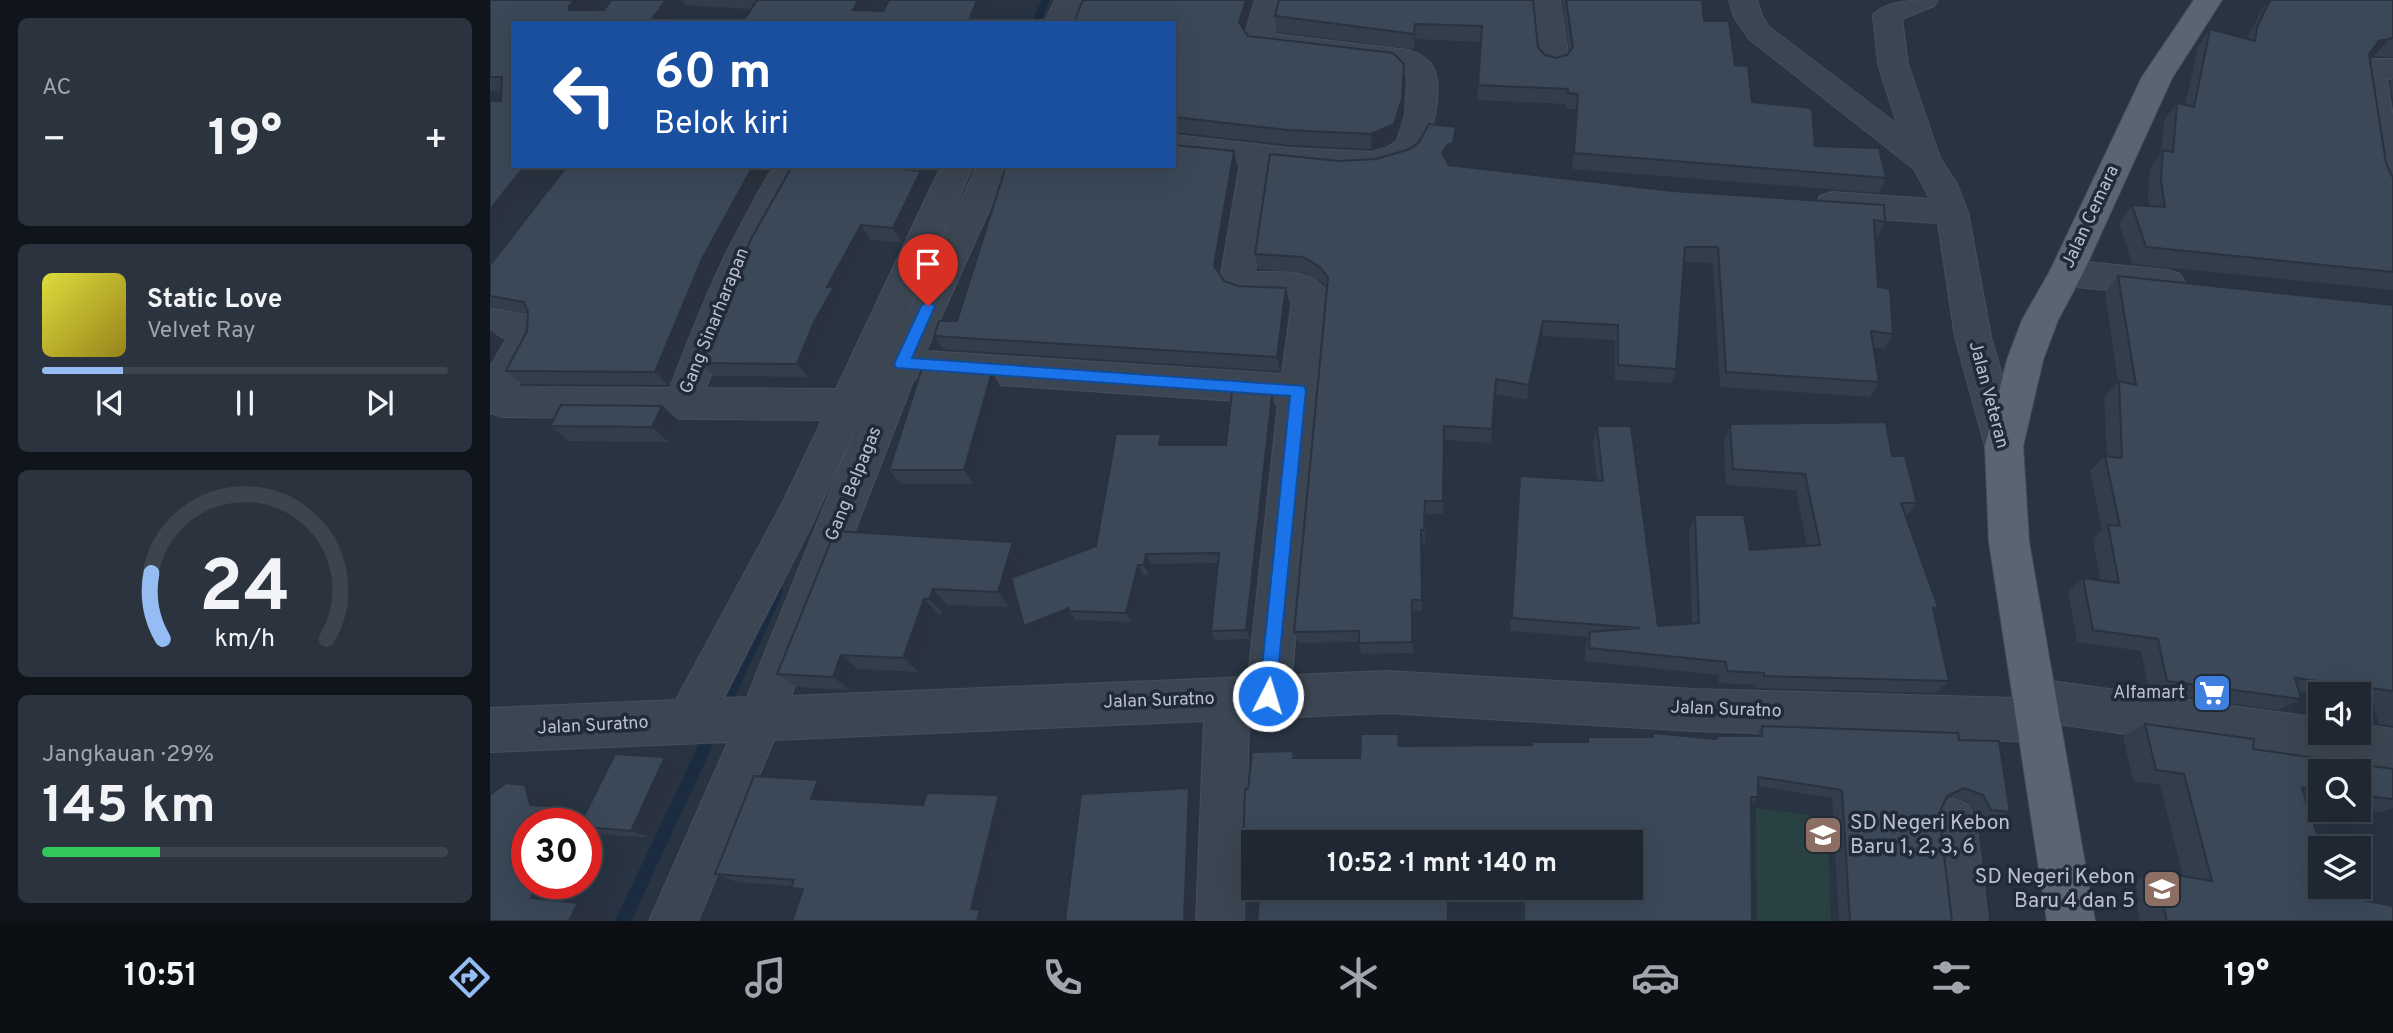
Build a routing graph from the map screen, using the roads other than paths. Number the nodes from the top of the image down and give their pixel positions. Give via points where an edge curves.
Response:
1 (1069, 0) edge
2 (1269, 0) edge
3 (1546, 0) edge
4 (1743, 0) edge
5 (1923, 0) edge
6 (2208, 0) edge
7 (1877, 8) edge
8 (1059, 21) edge
9 (1554, 61) edge
10 (2393, 69) edge
11 (1176, 146) edge
12 (1258, 155) junction
13 (1925, 161) junction
14 (790, 168) edge
15 (957, 168) edge
16 (991, 168) edge
17 (2393, 195) edge
18 (1806, 202) edge
19 (1952, 212) junction
20 (949, 223) junction
21 (931, 263) junction
22 (2066, 273) junction
23 (2202, 287) edge
24 (490, 322) edge
25 (902, 364) junction
26 (1298, 390) junction
27 (682, 404) junction
28 (866, 405) junction
29 (2004, 446) junction
30 (1247, 697) junction
31 (2037, 710) junction
32 (757, 718) junction
33 (697, 721) junction
34 (490, 730) edge
35 (2393, 751) edge
36 (1954, 821) dead end
37 (673, 921) edge
38 (1220, 921) edge
39 (1964, 921) edge
40 (2071, 921) edge

1 - 8 street
2 - 12 street via 1259,40 1410,61 1422,79 1420,115 1406,150 1386,160 1372,163
3 - 9 street
4 - 13 street, Jalan Veteran via 1759,33
5 - 7 street
6 - 22 main road, Jalan Cemara via 2158,78
7 - 13 street
10 - 17 street via 2371,72
11 - 12 street
12 - 26 street via 1237,279 1242,285 1304,287 1310,293
13 - 19 street, Jalan Veteran
14 - 27 street, Gang Sinarharapan via 765,204 728,281
15 - 20 street
16 - 20 street
18 - 19 street
19 - 29 street, Jalan Veteran via 1973,337
20 - 21 street
21 - 25 street, Gang Belpagas
21 - 28 street
22 - 23 street
22 - 29 main road, Jalan Cemara via 2025,360
24 - 27 street via 524,327 524,338 495,392 502,402
25 - 26 street
25 - 28 street, Gang Belpagas
26 - 30 street
27 - 28 street
28 - 32 street, Gang Belpagas
28 - 33 street via 798,512
29 - 31 main road, Jalan Veteran via 2009,542
30 - 31 street, Jalan Suratno via 1387,692 1695,710
30 - 32 street, Jalan Suratno
30 - 38 street
31 - 35 street, Jalan Suratno
31 - 40 main road, Jalan Veteran
32 - 33 street, Jalan Suratno
32 - 37 street, Gang Belpagas
33 - 34 street, Jalan Suratno
36 - 39 street

